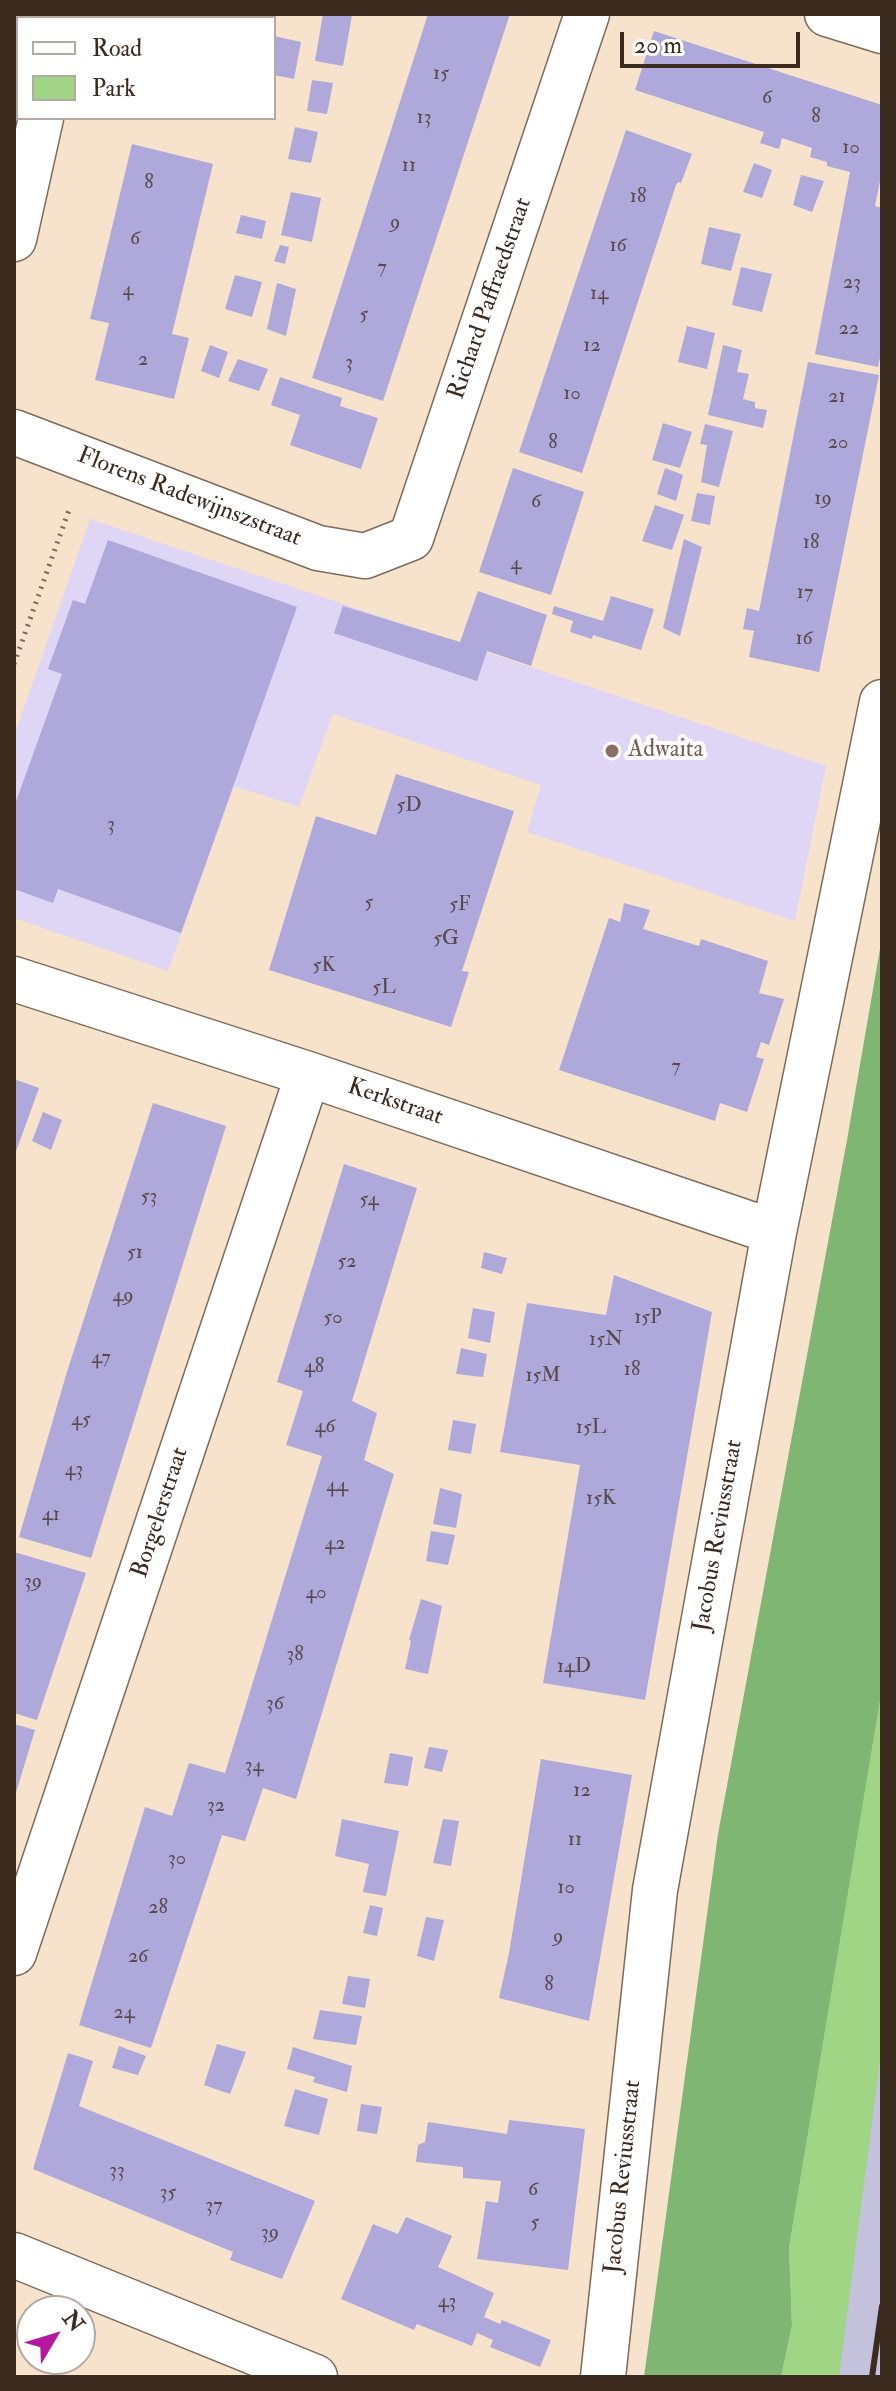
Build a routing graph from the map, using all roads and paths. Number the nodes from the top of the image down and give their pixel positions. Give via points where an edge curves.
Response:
1 (587, 14) edge
2 (827, 14) edge
3 (882, 31) edge
4 (41, 120) edge
5 (14, 239) edge
6 (14, 432) edge
7 (88, 459) junction
8 (365, 556) joint
9 (14, 664) edge
10 (882, 702) edge
11 (14, 979) edge
12 (308, 1074) junction
13 (774, 1232) junction
14 (14, 1953) edge
15 (14, 2255) edge
16 (315, 2377) edge
17 (603, 2377) edge

1 - 8 street, Richard Paffraedstraat via 411,538
2 - 3 street
4 - 5 street
6 - 7 street, Florens Radewijnszstraat
7 - 8 street, Florens Radewijnszstraat via 318,548
7 - 9 path
10 - 13 street, Jacobus Reviusstraat
11 - 12 street, Kerkstraat
12 - 13 street, Kerkstraat
12 - 14 street, Borgelerstraat
13 - 17 street, Jacobus Reviusstraat via 655,1890
15 - 16 street

